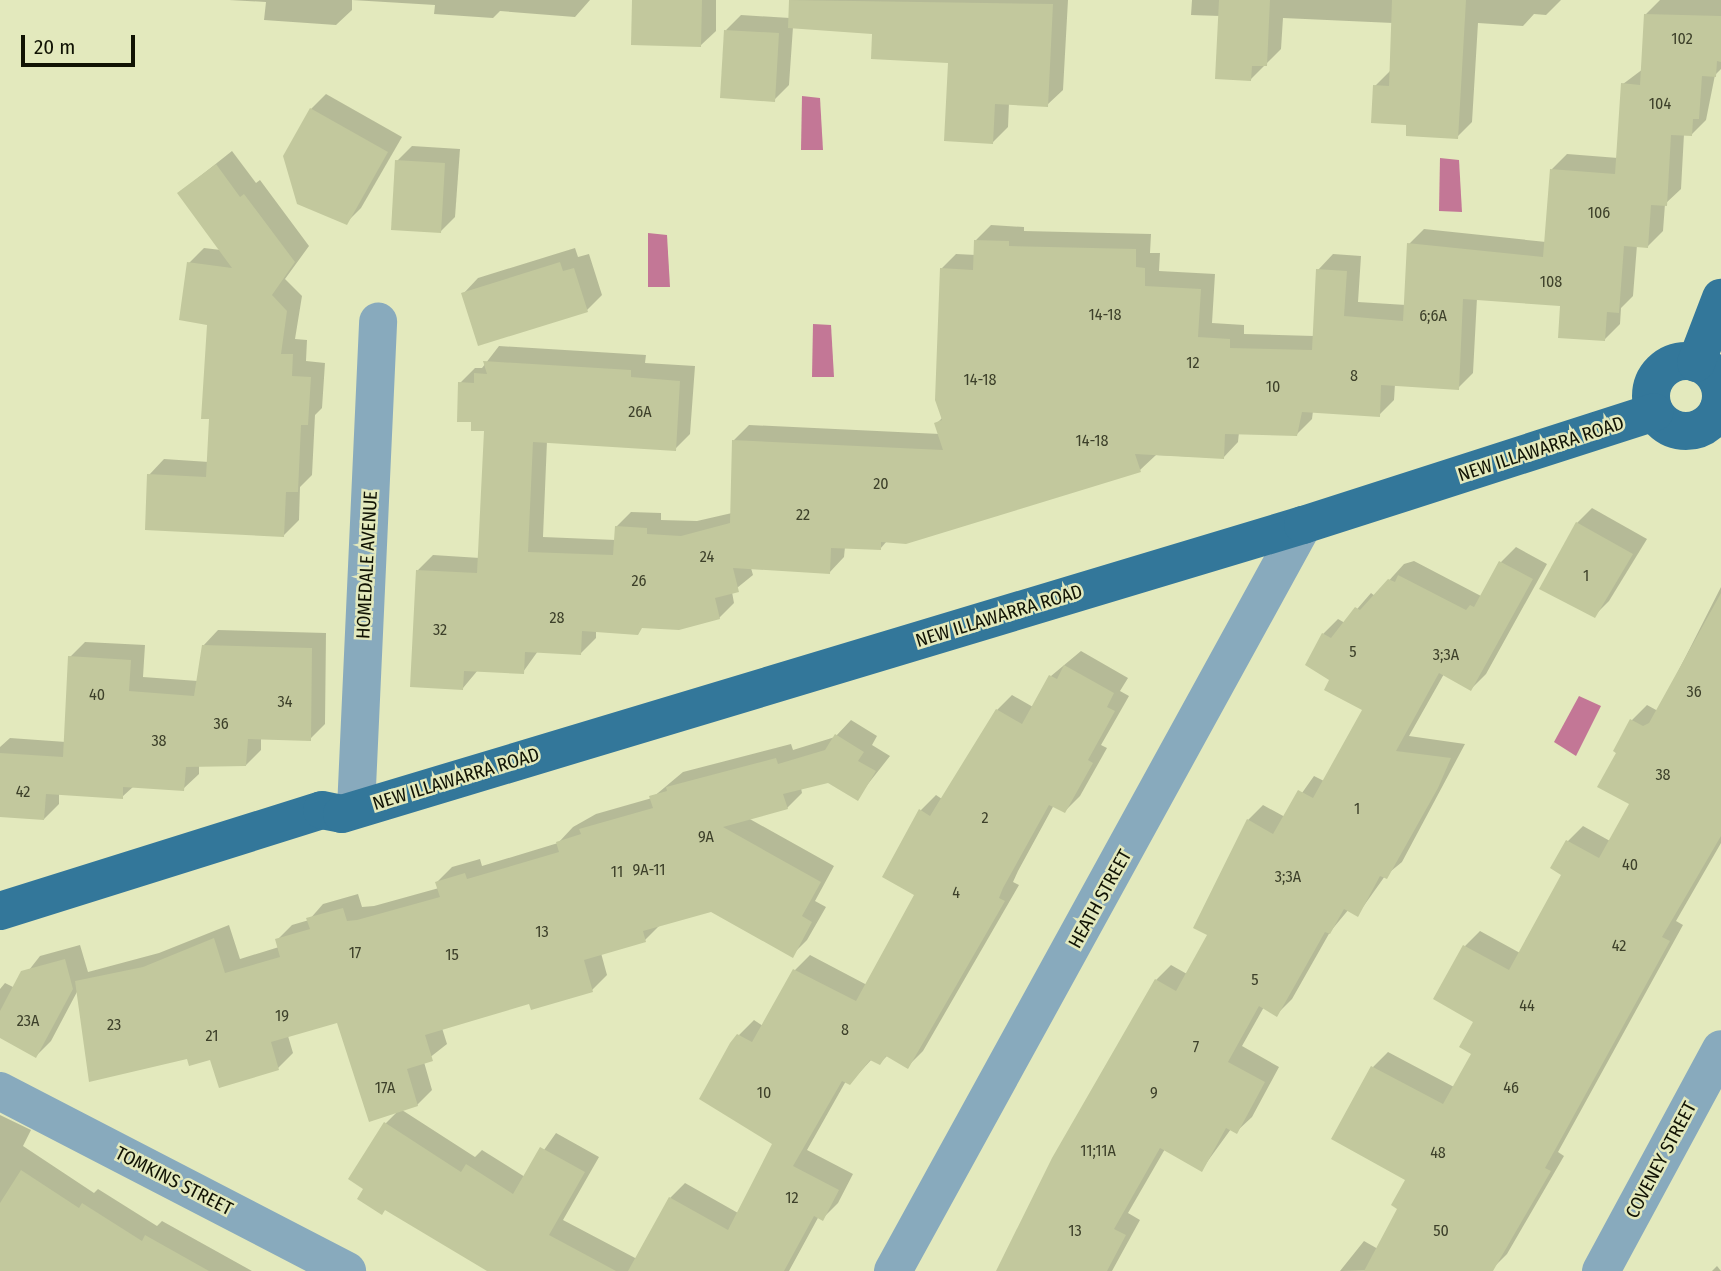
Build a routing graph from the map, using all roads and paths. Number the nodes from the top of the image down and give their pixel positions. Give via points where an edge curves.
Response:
1 (1721, 298) edge
2 (378, 321) dead end
3 (1696, 363) junction
4 (1720, 408) edge
5 (1654, 412) junction
6 (1303, 525) junction
7 (349, 812) junction
8 (0, 911) edge
9 (0, 933) edge
10 (1721, 1049) edge
11 (0, 1091) edge
12 (347, 1271) edge
13 (893, 1271) edge
14 (1601, 1271) edge

1 - 3 main road
2 - 7 street, HOMEDALE AVENUE
3 - 4 main road via 1717,379
3 - 5 main road via 1681,361 1656,376 1650,391
4 - 5 main road via 1712,421 1689,431 1664,425
5 - 6 main road, NEW ILLAWARRA ROAD
6 - 7 main road, NEW ILLAWARRA ROAD
6 - 13 street, HEATH STREET
7 - 8 main road, NEW ILLAWARRA ROAD via 322,810
7 - 9 main road, NEW ILLAWARRA ROAD via 329,828
10 - 14 street, COVENEY STREET
11 - 12 street, TOMKINS STREET

